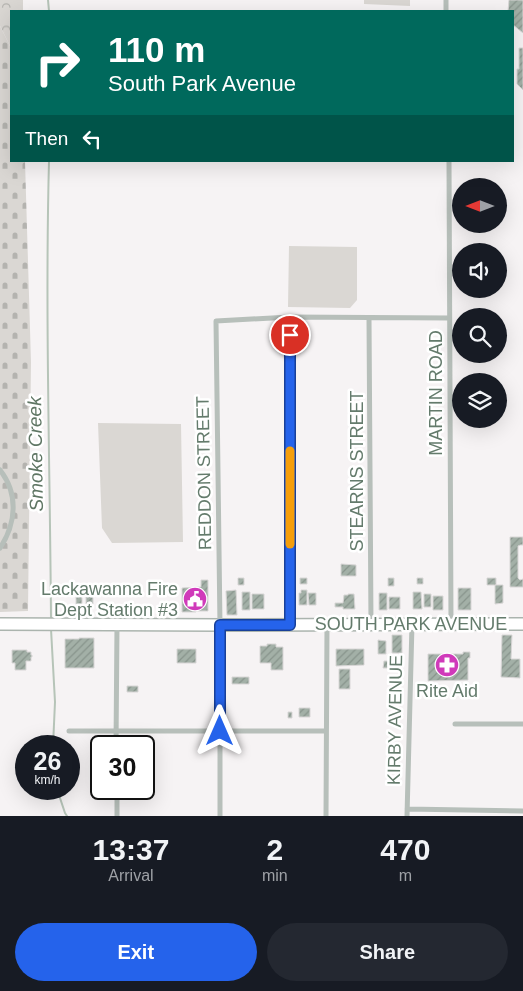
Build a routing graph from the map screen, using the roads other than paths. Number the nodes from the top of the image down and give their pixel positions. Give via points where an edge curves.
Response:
1 (449, 162) edge
2 (290, 317) junction
3 (369, 318) junction
4 (449, 318) junction
5 (0, 470) edge
6 (0, 548) edge
7 (0, 624) edge
8 (371, 624) junction
9 (412, 624) junction
10 (451, 624) junction
11 (523, 624) edge
12 (117, 625) junction
13 (220, 625) junction
14 (290, 625) junction
15 (326, 625) junction
16 (455, 724) dead end
17 (523, 724) edge
18 (70, 731) dead end
19 (116, 731) junction
20 (220, 731) junction
21 (326, 731) junction
22 (116, 735) edge
23 (116, 800) edge
24 (407, 808) junction
25 (523, 811) edge
26 (117, 816) edge
27 (220, 816) edge
28 (326, 816) edge
29 (407, 816) edge

1 - 4 street, MARTIN ROAD
2 - 3 street
2 - 13 street, REDDON STREET via 216,321
2 - 14 street
3 - 4 street
3 - 8 street, STEARNS STREET
4 - 10 street, MARTIN ROAD
5 - 6 street via 10,487 14,512
7 - 12 main road, SOUTH PARK AVENUE
8 - 9 main road, SOUTH PARK AVENUE
8 - 15 main road, SOUTH PARK AVENUE
9 - 10 main road, SOUTH PARK AVENUE
9 - 24 street, KIRBY AVENUE
10 - 11 main road, SOUTH PARK AVENUE
12 - 13 main road, SOUTH PARK AVENUE
12 - 19 street
13 - 14 main road, SOUTH PARK AVENUE
13 - 20 street, REDDON STREET
14 - 15 main road, SOUTH PARK AVENUE
15 - 21 street
16 - 17 street
18 - 19 street
19 - 20 street
19 - 22 street
20 - 21 street
20 - 27 street, REDDON STREET
21 - 28 street
23 - 26 street
24 - 25 street
24 - 29 street, KIRBY AVENUE

